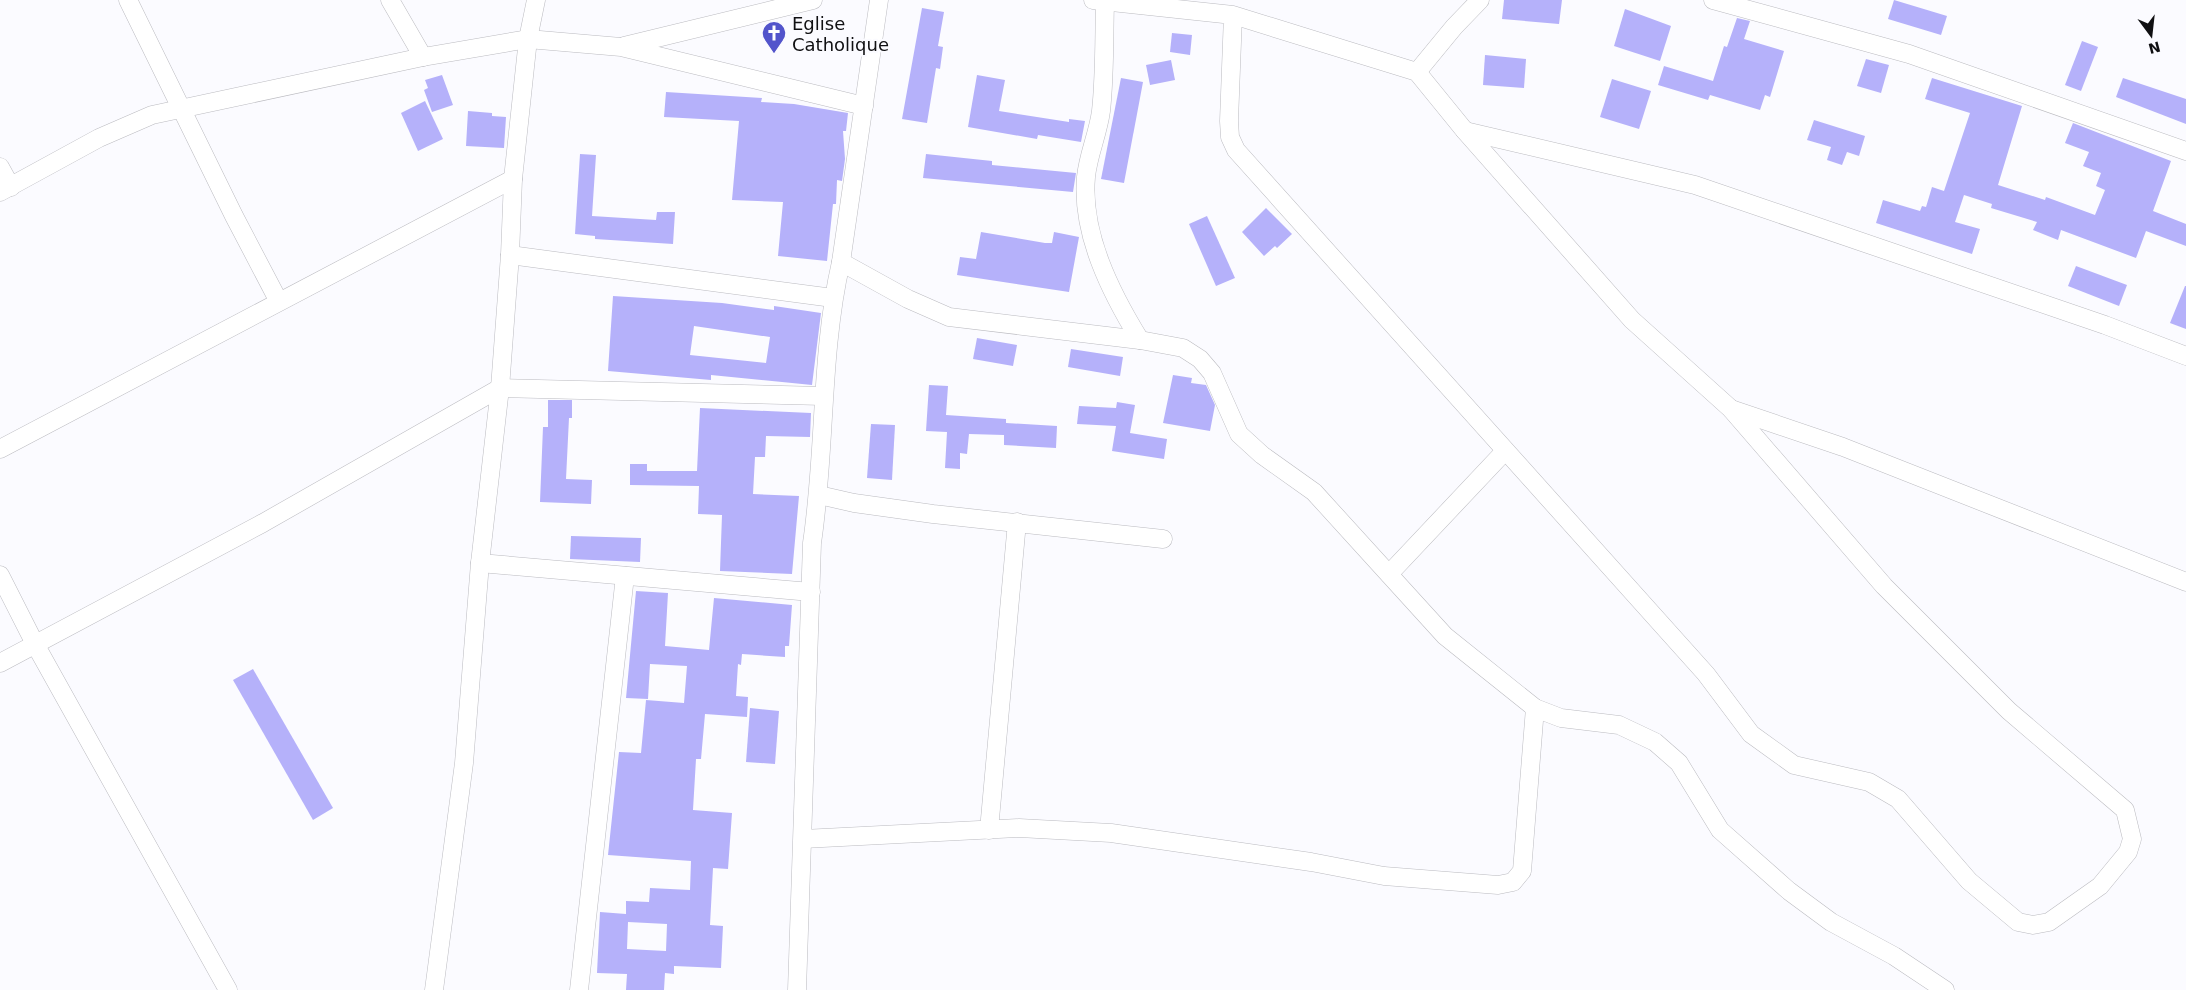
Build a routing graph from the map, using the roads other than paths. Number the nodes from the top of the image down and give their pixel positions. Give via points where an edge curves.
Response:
1 (128, 0) edge
2 (390, 0) edge
3 (536, 0) edge
4 (812, 0) edge
5 (880, 0) edge
6 (1099, 0) edge
7 (1480, 0) edge
8 (1713, 0) edge
9 (1233, 15) junction
10 (528, 39) junction
11 (621, 47) junction
12 (423, 57) junction
13 (1417, 72) junction
14 (864, 106) junction
15 (182, 107) junction
16 (1465, 131) junction
17 (2186, 151) edge
18 (0, 167) edge
19 (513, 179) junction
20 (5, 189) edge
21 (510, 255) junction
22 (841, 262) junction
23 (833, 298) junction
24 (278, 300) junction
25 (1140, 340) junction
26 (2186, 356) edge
27 (500, 388) junction
28 (823, 396) junction
29 (1731, 409) junction
30 (0, 449) edge
31 (1505, 451) junction
32 (819, 495) junction
33 (1017, 522) junction
34 (1163, 539) dead end
35 (480, 563) junction
36 (1389, 574) junction
37 (0, 576) edge
38 (625, 576) junction
39 (2186, 582) edge
40 (811, 592) junction
41 (35, 644) junction
42 (0, 663) edge
43 (1535, 708) junction
44 (989, 830) junction
45 (803, 839) junction
46 (228, 990) edge
47 (434, 990) edge
48 (579, 990) edge
49 (797, 990) edge
50 (1945, 990) edge

1 - 15 street
2 - 12 street
3 - 10 street
4 - 11 street
5 - 14 street
6 - 9 street
6 - 25 street via 1101,111 1086,176 1085,206 1096,250 1119,306
7 - 13 street
8 - 17 street via 1909,54
9 - 13 street
9 - 31 street via 1229,121 1230,137 1236,150
10 - 11 street
10 - 12 street
10 - 19 street
11 - 14 street
12 - 15 street
13 - 16 street
14 - 22 street
15 - 20 street via 152,115 99,138
15 - 24 street
16 - 26 street via 1695,185 2087,318
16 - 29 street via 1632,320
18 - 20 street
19 - 21 street
19 - 24 street
21 - 23 street
21 - 27 street
22 - 23 street
22 - 25 street via 949,317
23 - 28 street
24 - 30 street
25 - 36 street via 1183,348 1200,359 1212,373 1239,434 1262,455 1314,492
27 - 28 street
27 - 35 street
27 - 41 street via 263,524
28 - 32 street
29 - 31 street via 1884,586 2010,710 2125,810 2132,839 2128,852 2100,886 2049,922 2033,925 2018,922 1970,881 1898,799 1869,782 1794,764 1751,734 1706,674
29 - 39 street via 1843,447
31 - 36 street
32 - 33 street via 933,514
32 - 40 street via 812,543
33 - 34 street
33 - 44 street
35 - 38 street
35 - 47 street via 464,763
36 - 43 street via 1445,636
37 - 41 street
38 - 40 street
38 - 48 street
40 - 45 street
41 - 42 street
41 - 46 street
43 - 44 street via 1522,871 1513,882 1498,886 1384,876 1112,833 1019,828
43 - 50 street via 1561,718 1619,725 1655,742 1679,764 1720,830 1790,891 1831,922 1894,956
44 - 45 street
45 - 49 street

